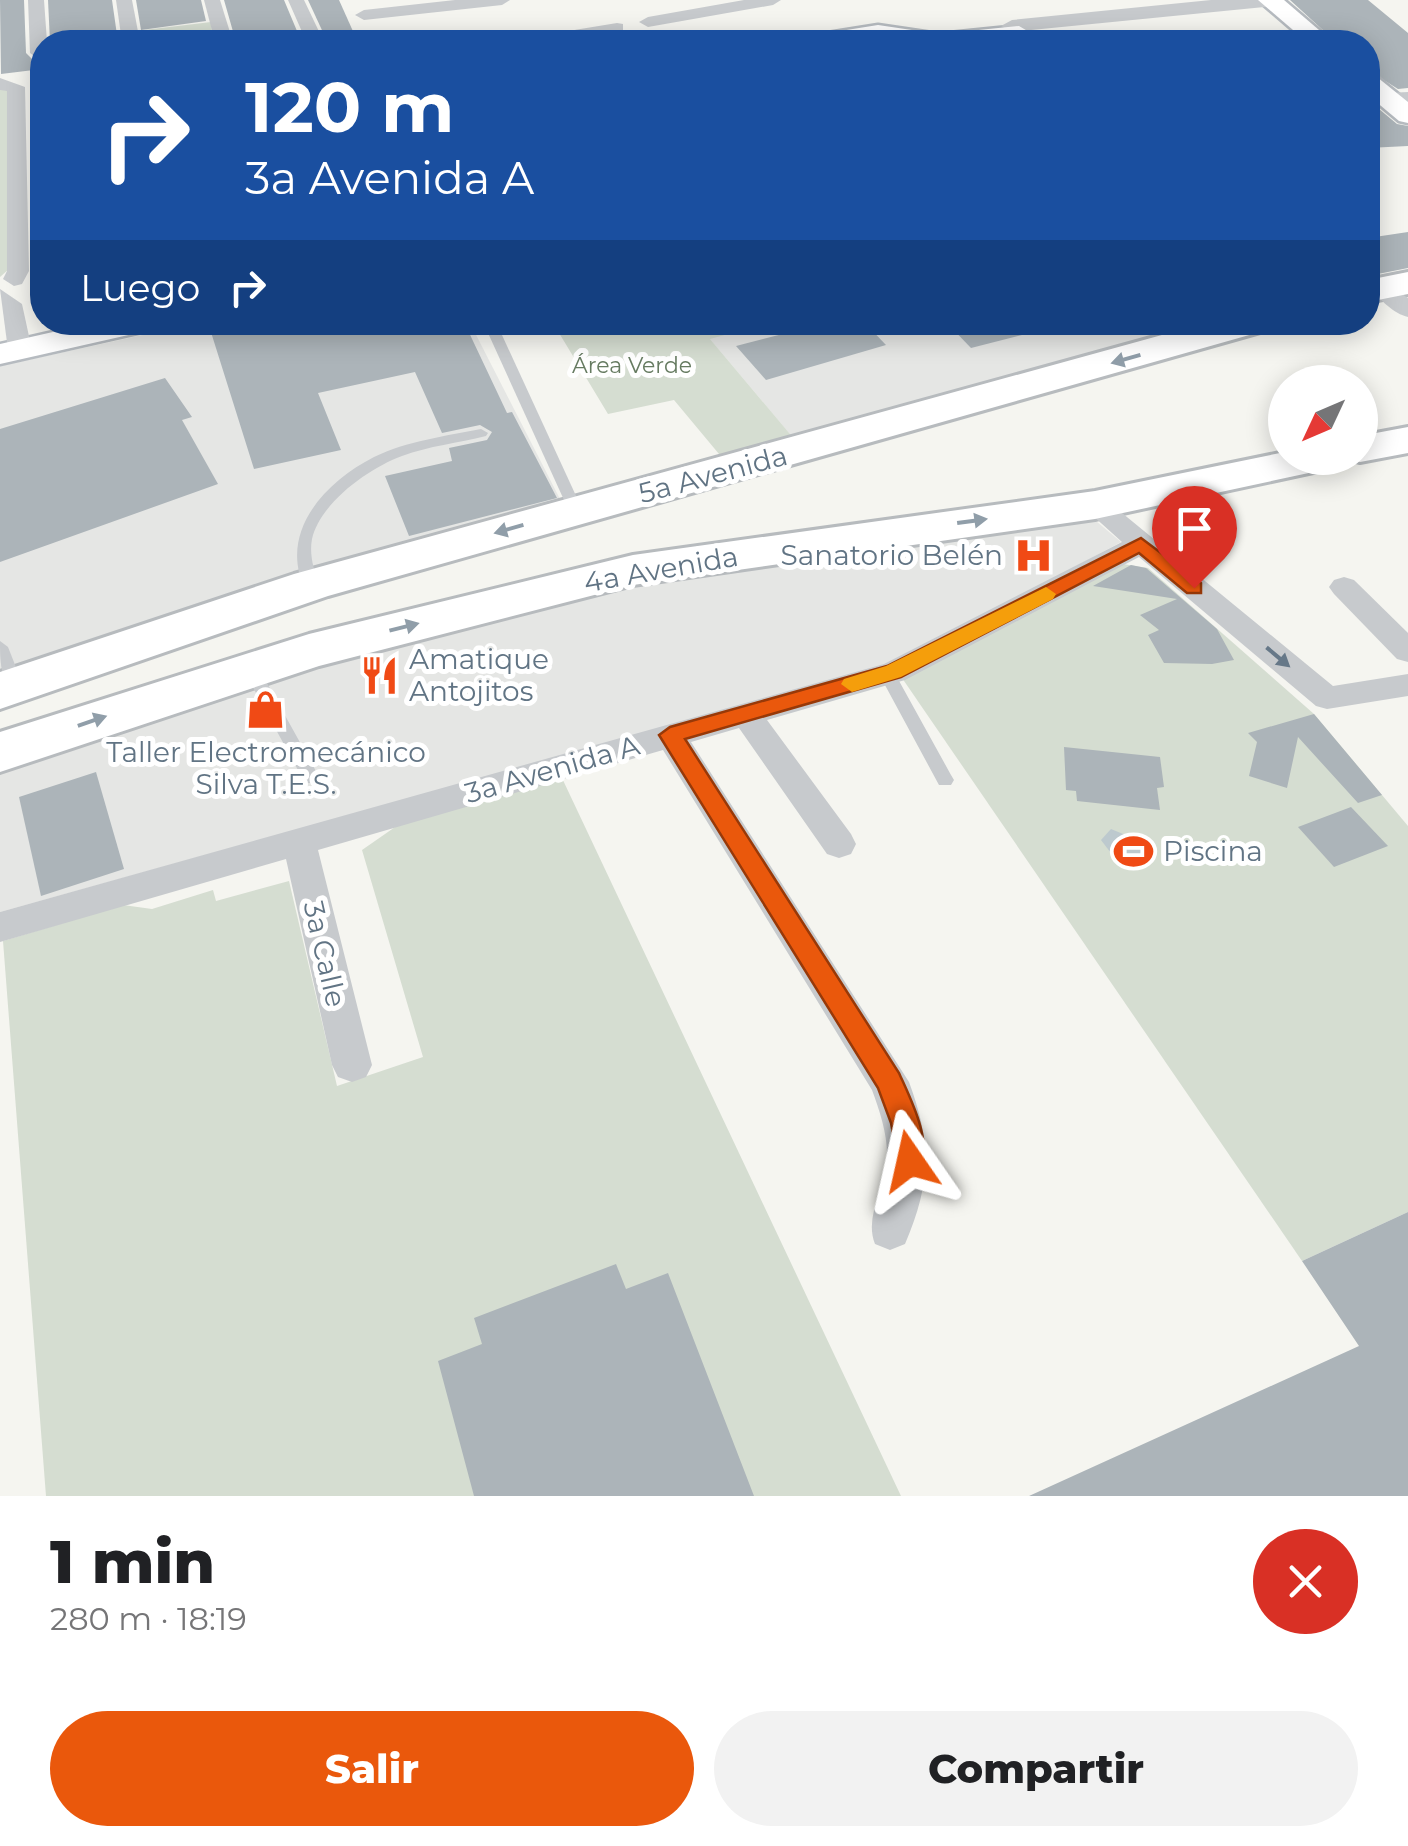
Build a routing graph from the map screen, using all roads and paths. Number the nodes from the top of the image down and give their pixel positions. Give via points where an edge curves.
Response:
1 (36, 0) edge
2 (124, 0) edge
3 (212, 0) edge
4 (296, 0) edge
5 (501, 0) edge
6 (772, 0) edge
7 (1272, 0) edge
8 (468, 2) edge
9 (364, 16) dead end
10 (648, 22) dead end
11 (617, 28) dead end
12 (1015, 29) edge
13 (39, 30) edge
14 (130, 30) edge
15 (221, 30) edge
16 (308, 30) edge
17 (607, 30) edge
18 (1306, 30) edge
19 (10, 86) edge
20 (30, 278) edge
21 (5, 286) edge
22 (85, 335) edge
23 (494, 335) edge
24 (1208, 335) edge
25 (10, 352) edge
26 (481, 433) dead end
27 (1408, 440) edge
28 (1378, 446) edge
29 (1268, 469) edge
30 (1095, 505) junction
31 (576, 511) junction
32 (1141, 544) junction
33 (1344, 587) dead end
34 (296, 591) junction
35 (172, 629) junction
36 (309, 651) junction
37 (1408, 651) edge
38 (251, 669) junction
39 (5, 674) edge
40 (887, 674) junction
41 (1408, 685) edge
42 (190, 688) junction
43 (746, 714) junction
44 (670, 735) junction
45 (0, 752) edge
46 (311, 778) dead end
47 (945, 780) dead end
48 (299, 842) junction
49 (838, 844) dead end
50 (0, 927) edge
51 (352, 1065) dead end
52 (890, 1229) dead end

1 - 13 street
2 - 14 street
3 - 15 street
4 - 16 street
5 - 8 street
6 - 10 street
7 - 12 street
7 - 18 main road
8 - 9 street
11 - 17 street
19 - 21 street via 18,271
20 - 21 street
21 - 25 street
22 - 25 main road
23 - 31 lane
24 -> 31 main road, 5a Avenida
26 - 34 lane via 392,454 358,470 304,535
27 - 28 main road
29 - 30 main road, 4a Avenida
30 - 32 street
36 -> 30 main road, 4a Avenida via 633,570
31 -> 34 main road, 5a Avenida
32 - 40 street, 3a Avenida A
32 -> 41 street via 1327,698
33 - 37 street
34 - 35 main road, 5a Avenida
34 - 36 main road via 264,612 260,630 274,644
35 - 39 main road, 5a Avenida
35 - 42 main road via 208,628 231,648 223,668
36 - 38 main road, 4a Avenida
38 - 42 main road, 4a Avenida
38 - 46 lane
40 - 43 street, 3a Avenida A
40 - 47 lane
45 -> 42 main road, 4a Avenida
43 - 44 street, 3a Avenida A
43 - 49 street
44 - 48 street, 3a Avenida A
44 - 52 street via 889,1082 910,1161
48 - 50 street, 3a Avenida A
48 - 51 street, 3a Calle

